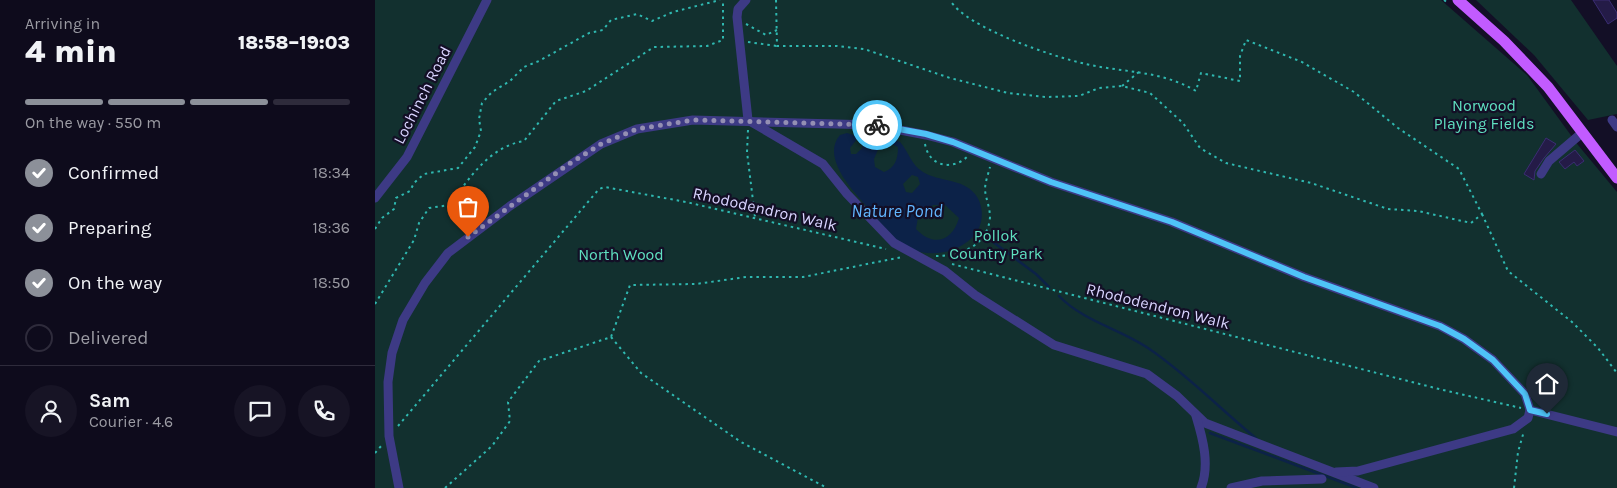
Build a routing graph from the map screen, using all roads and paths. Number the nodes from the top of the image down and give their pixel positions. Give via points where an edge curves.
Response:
1 (487, 0) edge
2 (722, 0) edge
3 (746, 0) edge
4 (776, 0) edge
5 (950, 0) edge
6 (1444, 0) edge
7 (1455, 3) edge
8 (737, 17) junction
9 (777, 30) junction
10 (723, 40) junction
11 (739, 41) junction
12 (777, 46) junction
13 (1140, 71) junction
14 (1122, 86) junction
15 (748, 120) junction
16 (1583, 132) junction
17 (926, 134) junction
18 (970, 149) junction
19 (993, 158) junction
20 (1541, 174) dead end
21 (1617, 178) edge
22 (375, 198) edge
23 (1482, 214) junction
24 (755, 218) junction
25 (375, 228) edge
26 (894, 251) dead end
27 (913, 255) junction
28 (929, 256) dead end
29 (948, 263) dead end
30 (375, 304) edge
31 (611, 337) junction
32 (1617, 373) edge
33 (1529, 414) junction
34 (1196, 416) junction
35 (1617, 432) edge
36 (389, 436) junction
37 (1329, 471) junction
38 (1322, 479) dead end
39 (399, 488) edge
40 (445, 488) edge
41 (827, 488) edge
42 (1201, 488) edge
43 (1231, 488) edge
44 (1374, 488) edge
45 (1514, 488) edge

1 - 22 street, Lochinch Road via 407,157
2 - 8 path
2 - 10 path
2 - 25 path via 651,21 637,14 611,20 603,30 589,33 523,67 482,103 481,130 475,147 458,168 424,174 411,191 396,198 394,209
3 - 8 street via 738,9
4 - 9 path
5 - 13 path via 954,7 981,25 1031,48 1087,64
6 - 7 path
7 - 16 main road via 1504,41 1548,87
8 - 9 path via 766,35
8 - 11 street
9 - 12 path
10 - 11 path
10 - 30 path via 707,46 654,47 586,91 556,101 523,141 509,143 490,155 450,205 429,208
11 - 12 path
11 - 15 street
12 - 14 path via 864,49 950,78 1008,93 1079,96 1099,88
13 - 14 path
13 - 23 path via 1178,80 1197,91 1201,73 1241,81 1240,56 1246,40 1302,62 1354,92 1398,128 1459,169
14 - 23 path via 1150,92 1183,123 1200,148 1226,162 1311,183 1388,209 1418,211 1471,223
15 - 17 street via 875,125
15 - 24 path via 747,152
15 - 27 street via 823,164 875,225
15 - 36 street via 667,123 637,129 601,144 448,253 403,320 392,353 388,382
16 - 20 street via 1549,161
16 - 21 main road
17 - 18 street
17 - 18 path via 926,149 939,164 957,165 969,156
18 - 19 street
19 - 28 path via 985,189 990,217 987,229 976,245 953,256
19 - 33 street via 1051,182 1172,222 1304,277 1440,326 1493,360 1525,394
23 - 32 path via 1508,271 1572,322
24 - 26 path, Rhododendron Walk
24 - 36 path, Rhododendron Walk via 686,202 605,187 599,189
27 - 31 path via 803,277 746,277 696,284 630,285
27 - 34 street via 945,271 1054,345 1147,374 1177,396
29 - 33 path, Rhododendron Walk
31 - 40 path via 539,361 508,402 510,421 492,446
31 - 41 path via 641,372 741,442
33 - 35 street
33 - 37 street via 1513,429 1358,471
33 - 45 path via 1518,452
34 - 37 street via 1205,423
34 - 42 street via 1204,450
36 - 39 street
37 - 44 street
38 - 43 street via 1262,481

